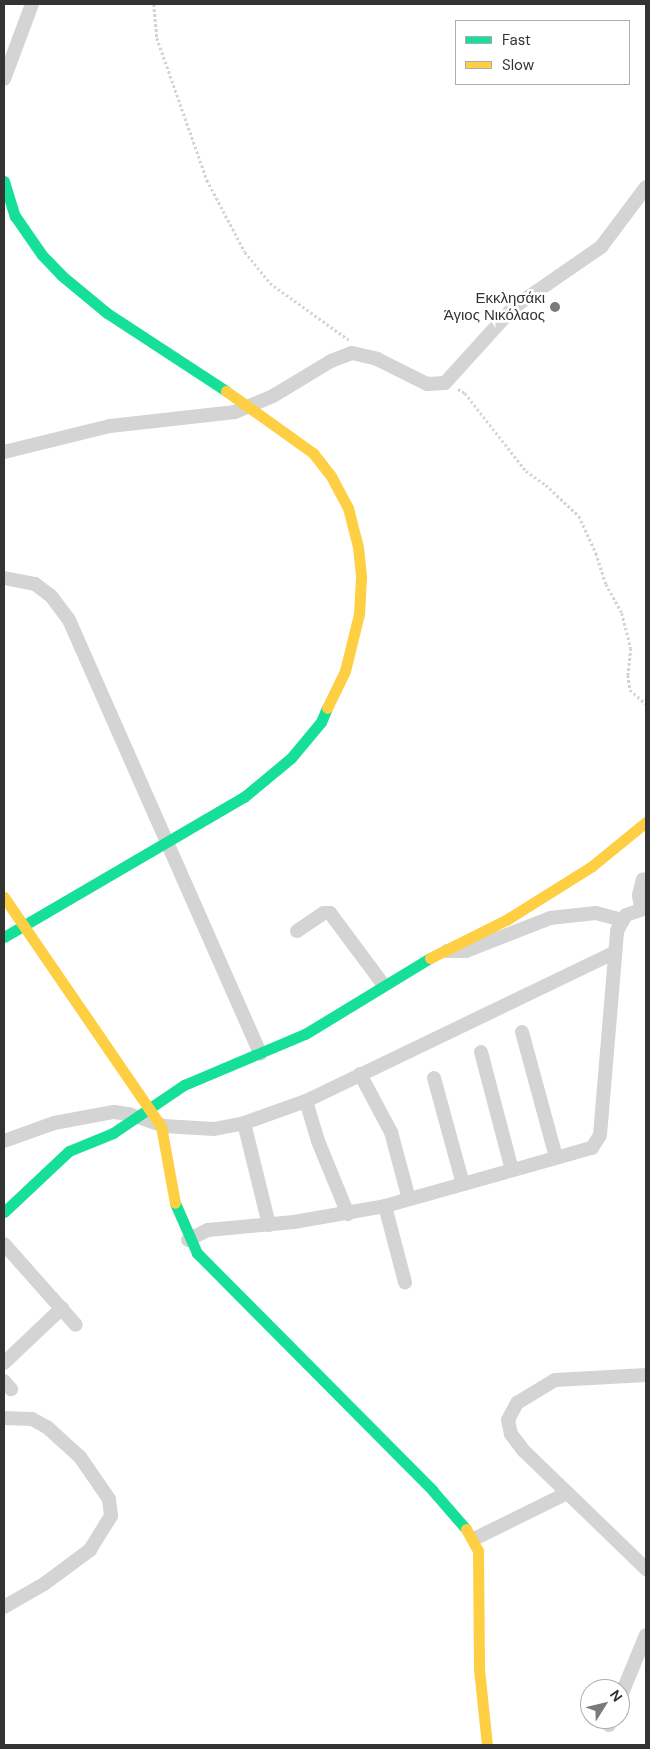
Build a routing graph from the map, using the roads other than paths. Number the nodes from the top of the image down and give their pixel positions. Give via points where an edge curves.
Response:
1 (32, 4) edge
2 (4, 79) edge
3 (4, 181) edge
4 (646, 187) edge
5 (250, 407) junction
6 (4, 452) edge
7 (4, 578) edge
8 (646, 822) edge
9 (168, 843) junction
10 (643, 879) dead end
11 (4, 897) edge
12 (644, 908) edge
13 (622, 920) junction
14 (23, 926) junction
15 (297, 931) dead end
16 (4, 937) edge
17 (444, 950) junction
18 (615, 952) junction
19 (383, 984) junction
20 (522, 1032) dead end
21 (481, 1052) dead end
22 (260, 1054) junction
23 (360, 1074) junction
24 (434, 1078) dead end
25 (306, 1101) junction
26 (149, 1108) junction
27 (138, 1116) junction
28 (244, 1123) junction
29 (161, 1126) junction
30 (4, 1141) edge
31 (556, 1157) junction
32 (512, 1170) junction
33 (463, 1184) junction
34 (409, 1199) junction
35 (384, 1206) junction
36 (4, 1212) edge
37 (348, 1214) junction
38 (269, 1225) junction
39 (188, 1240) junction
40 (4, 1244) edge
41 (405, 1282) dead end
42 (62, 1308) junction
43 (76, 1325) dead end
44 (4, 1363) edge
45 (646, 1375) edge
46 (4, 1418) edge
47 (567, 1492) junction
48 (474, 1538) junction
49 (646, 1569) edge
50 (4, 1607) edge
51 (646, 1635) edge
52 (628, 1679) edge
53 (487, 1745) edge

1 - 2 street
3 - 5 street via 15,216 42,255 61,275 126,326
4 - 5 street via 601,247 514,307 445,383 427,384 362,354 338,358
5 - 6 street via 208,417 110,426
5 - 9 street via 312,453 340,492 354,527 360,560 361,594 356,628 345,671 332,701 301,748 261,785
7 - 9 street via 34,584 51,596 69,620
8 - 17 street via 611,853 566,883 506,920
9 - 14 street
9 - 22 street
10 - 12 street via 639,895
11 - 14 street
12 - 13 street
13 - 17 street via 596,913 550,918 466,951
13 - 18 street
14 - 16 street
14 - 26 street
15 - 19 street via 330,912
17 - 19 street
18 - 23 street
18 - 31 street via 600,1134 592,1148
19 - 22 street via 318,1027
20 - 31 street
21 - 32 street
22 - 26 street via 184,1085
23 - 25 street
23 - 34 street via 392,1132
24 - 33 street
25 - 28 street
25 - 37 street via 318,1141
26 - 27 street
26 - 29 street
27 - 29 street
27 - 30 street via 114,1112 81,1117 38,1127
27 - 36 street via 113,1133 61,1156
28 - 29 street via 214,1129
28 - 38 street
29 - 39 street via 172,1192
31 - 32 street
32 - 33 street
33 - 34 street
34 - 35 street
35 - 37 street
35 - 41 street
37 - 38 street
38 - 39 street via 208,1230
39 - 48 street via 196,1253 438,1497
40 - 42 street
42 - 43 street
42 - 44 street
45 - 47 street via 561,1378 529,1394 511,1409 508,1423 513,1438
46 - 50 street via 32,1418 54,1434 99,1480 109,1499 111,1516 90,1550 44,1584
47 - 48 street
47 - 49 street
48 - 53 street via 478,1551 479,1669
51 - 52 street

